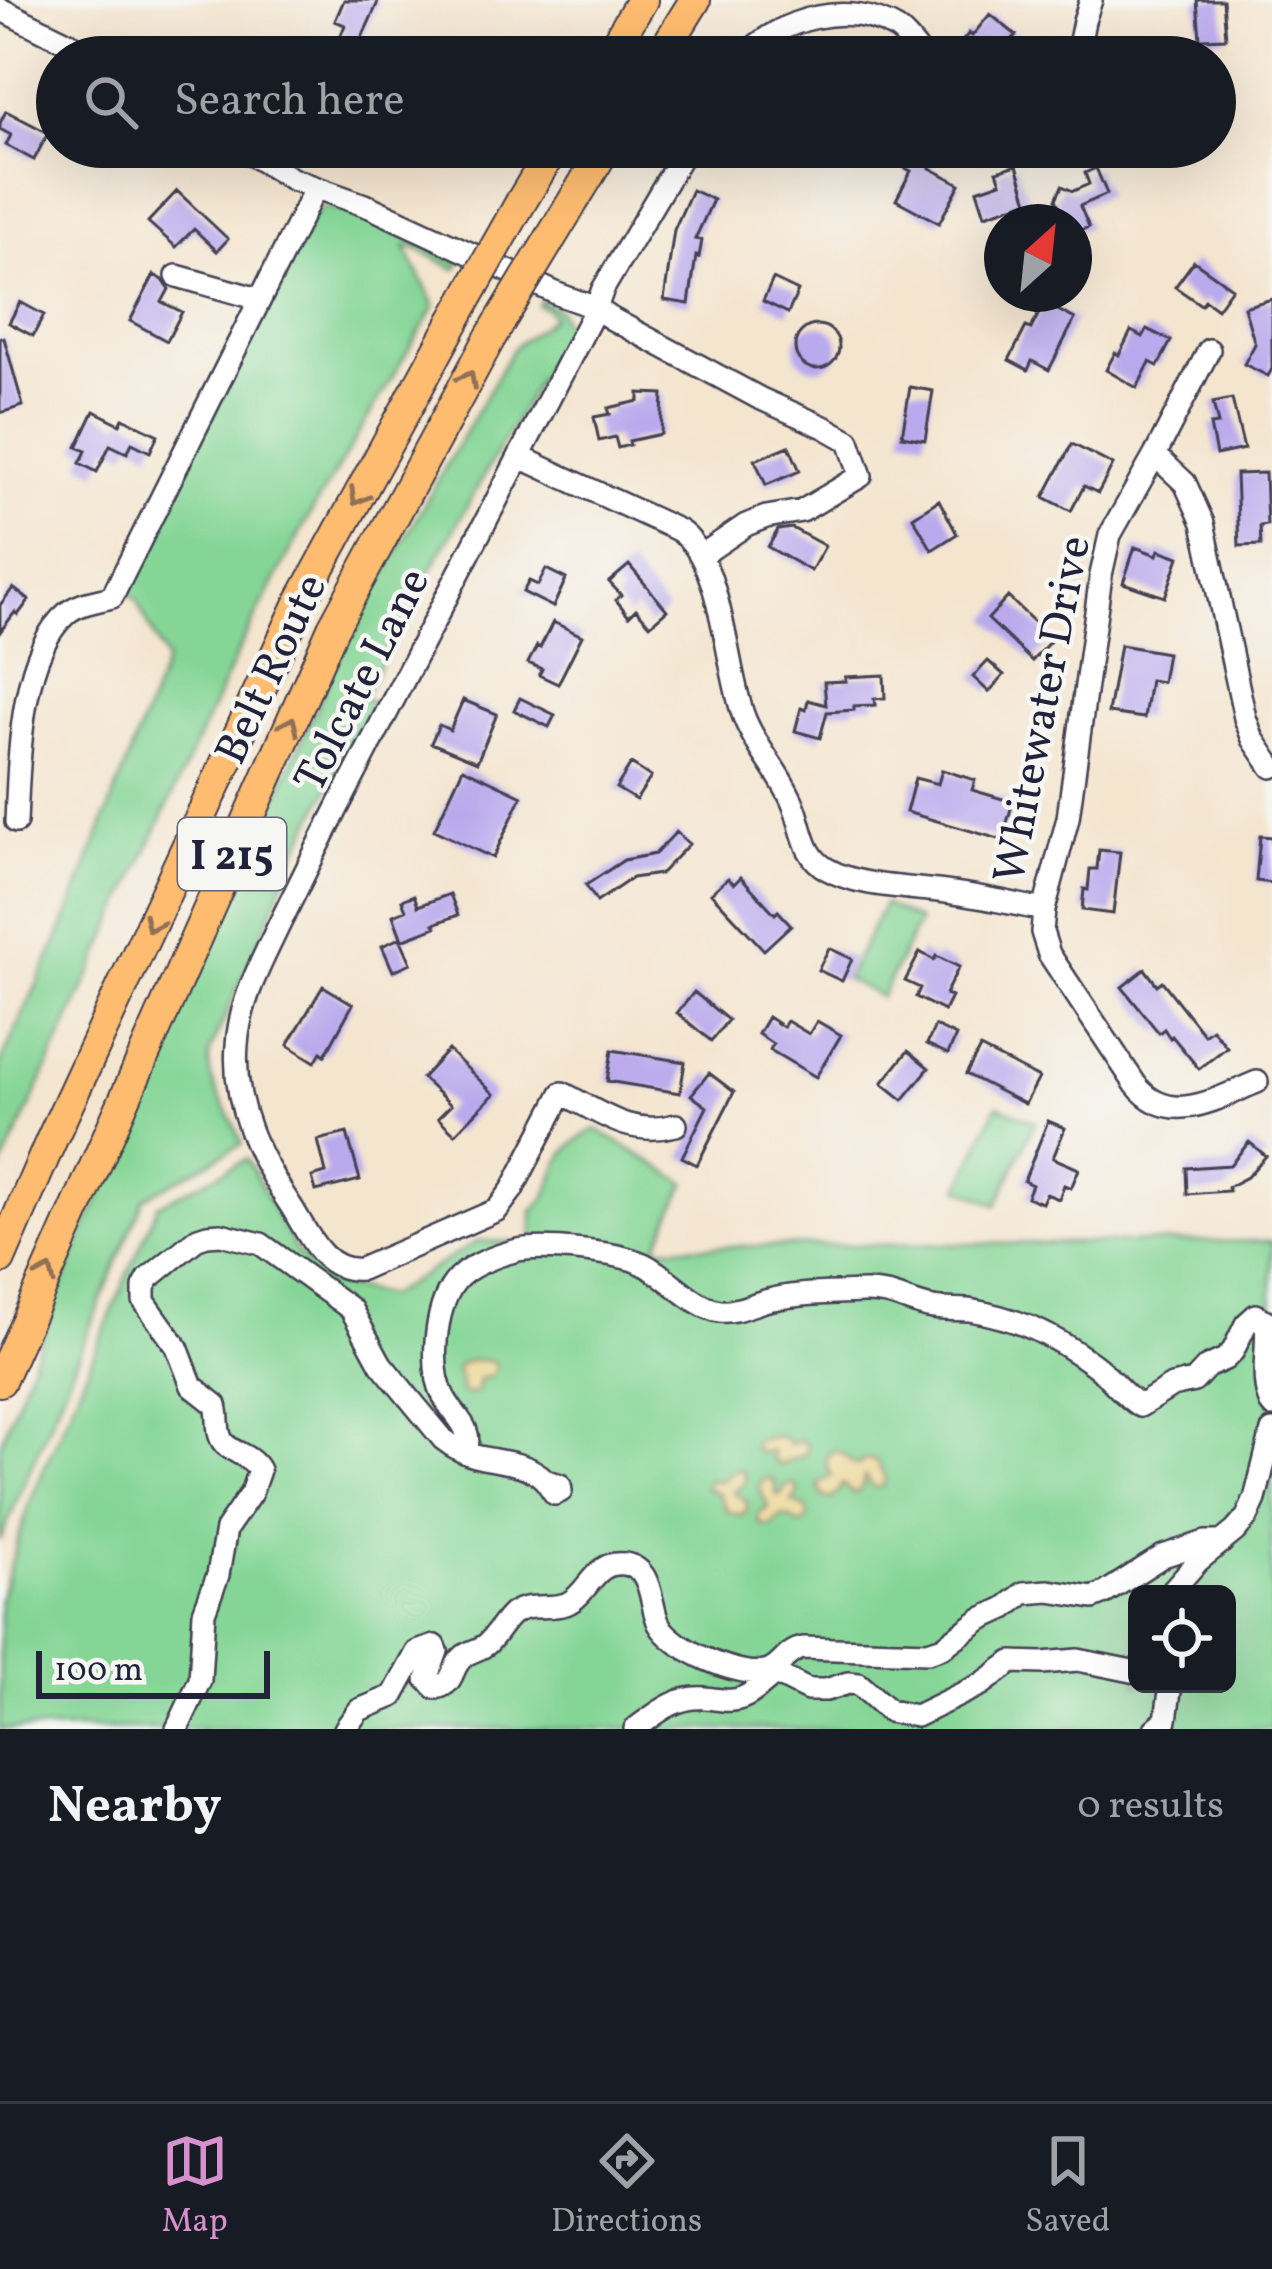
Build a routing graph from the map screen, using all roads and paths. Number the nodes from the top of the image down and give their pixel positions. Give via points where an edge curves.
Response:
1 (642, 0) edge
2 (695, 0) edge
3 (1091, 0) edge
4 (0, 9) edge
5 (55, 36) edge
6 (621, 36) edge
7 (674, 36) edge
8 (770, 36) edge
9 (905, 36) edge
10 (1081, 36) edge
11 (272, 168) edge
12 (541, 168) edge
13 (593, 168) edge
14 (675, 168) edge
15 (315, 189) junction
16 (177, 276) dead end
17 (259, 299) junction
18 (596, 308) junction
19 (1209, 350) dead end
20 (1156, 455) junction
21 (520, 457) junction
22 (702, 555) junction
23 (1272, 767) edge
24 (16, 822) dead end
25 (1044, 910) junction
26 (1257, 1082) dead end
27 (676, 1125) dead end
28 (50, 1143) junction
29 (0, 1236) edge
30 (0, 1259) edge
31 (0, 1381) edge
32 (1272, 1406) edge
33 (1272, 1431) edge
34 (466, 1452) junction
35 (547, 1481) dead end
36 (1222, 1542) junction
37 (1176, 1585) edge
38 (1128, 1670) edge
39 (1167, 1693) edge
40 (1165, 1726) edge
41 (177, 1729) edge
42 (345, 1729) edge
43 (635, 1729) edge

1 - 6 highway
2 - 7 highway
3 - 10 street
4 - 5 street
8 - 9 street via 840,10 868,14
11 - 15 street
12 -> 28 highway, Belt Route / I 215, bridge via 298,607
31 -> 13 highway, Belt Route / I 215, bridge via 333,628 490,338
14 - 18 street, Tolcate Lane
15 - 17 street
15 - 18 street
16 - 17 street
17 - 24 street via 112,597 67,614 40,656 25,706
18 - 21 street, Tolcate Lane
18 - 22 street via 849,441 861,476 802,511 746,525
19 - 20 street, Whitewater Drive
20 - 23 street via 1184,483 1203,523 1245,718
20 - 25 street, Whitewater Drive via 1106,548 1068,818
21 - 22 street via 678,530
21 - 27 street, Tolcate Lane via 250,985 237,1082 269,1173 324,1256 352,1270 497,1210 562,1093 632,1128
22 - 25 street, Whitewater Drive via 743,716 819,865 860,880
25 - 26 street via 1042,932 1055,965 1148,1098 1189,1108
28 - 29 highway
28 - 30 highway, Belt Route / I 215
32 - 34 street via 1267,1322 1256,1316 1226,1359 1140,1406 1083,1356 1001,1317 926,1307 890,1292 775,1298 715,1311 626,1257 524,1249 458,1279 436,1332 439,1384 467,1429
33 - 36 street via 1247,1517
34 - 35 street
34 - 41 street via 443,1439 381,1364 351,1309 261,1244 207,1235 149,1279 143,1301 177,1347 192,1386 216,1405 220,1439 259,1470 223,1539 202,1627 200,1680
36 - 37 street
36 - 42 street via 1163,1556 1093,1598 1024,1593 928,1652 802,1648 758,1672 702,1659 663,1630 643,1575 610,1565 571,1602 510,1616 490,1642 459,1661 443,1688 427,1679 435,1646 417,1652 393,1696 359,1710
38 - 43 street via 1078,1660 1012,1662 916,1716 889,1711 859,1684 808,1690 776,1674 738,1700 694,1698 663,1707
39 - 40 street

